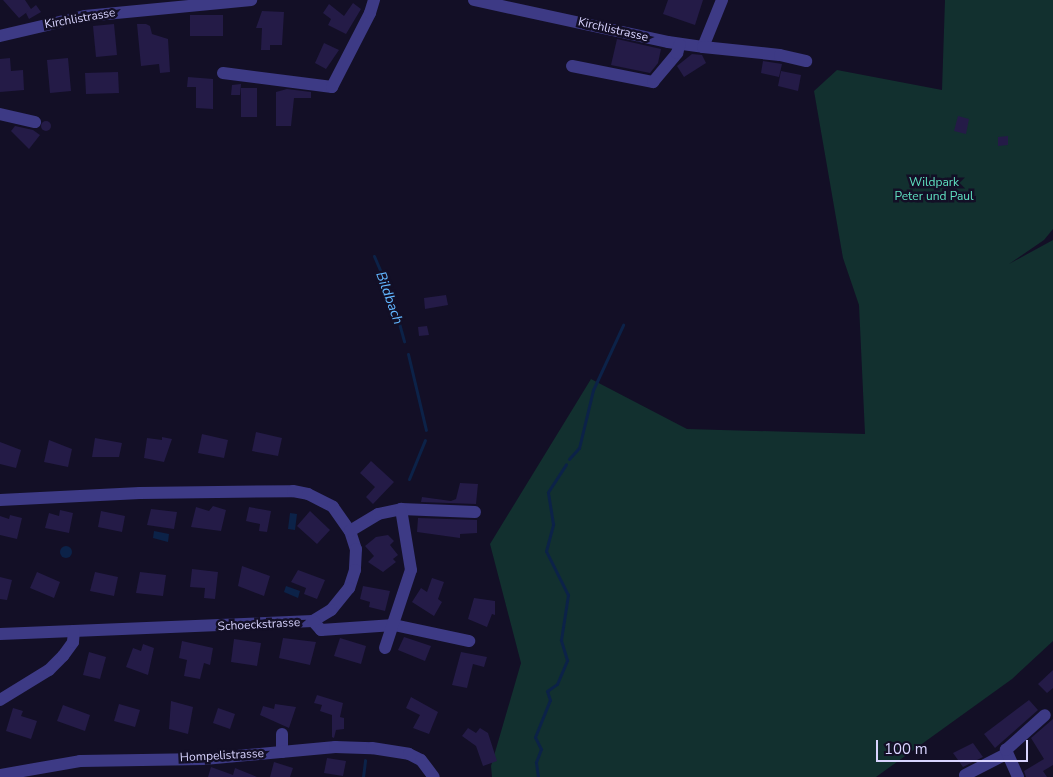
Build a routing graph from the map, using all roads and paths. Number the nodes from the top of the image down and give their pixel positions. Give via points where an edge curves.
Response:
1 (251, 0) edge
2 (374, 0) edge
3 (474, 0) edge
4 (722, 0) edge
5 (0, 36) edge
6 (680, 44) junction
7 (703, 47) junction
8 (806, 62) dead end
9 (572, 66) dead end
10 (223, 73) dead end
11 (0, 114) edge
12 (35, 122) dead end
13 (0, 500) edge
14 (401, 509) junction
15 (475, 512) dead end
16 (350, 531) junction
17 (313, 621) junction
18 (394, 624) junction
19 (74, 631) junction
20 (0, 634) edge
21 (469, 640) dead end
22 (385, 648) dead end
23 (0, 700) edge
24 (1046, 715) dead end
25 (282, 734) dead end
26 (282, 752) junction
27 (1006, 754) junction
28 (0, 775) edge
29 (965, 775) dead end
30 (434, 777) edge
31 (1018, 777) edge

1 - 5 street, Kirchlistrasse via 85,16
2 - 10 street via 332,87
3 - 6 street, Kirchlistrasse
4 - 7 street
6 - 7 street, Kirchlistrasse
6 - 9 street via 677,53 653,82
7 - 8 street, Kirchlistrasse via 780,55
11 - 12 street
13 - 16 street, Schoeckstrasse via 140,493 293,492 308,494 333,507
14 - 15 street
14 - 16 street via 378,514
14 - 18 street via 411,570
16 - 17 street, Schoeckstrasse via 356,549 355,570 349,588 331,610
17 - 18 street via 321,630
17 - 19 street, Schoeckstrasse
18 - 21 street
18 - 22 street
19 - 20 street, Schoeckstrasse
19 - 23 street via 69,650 49,670
24 - 27 street via 1007,747
25 - 26 street
26 - 28 street, Hompelistrasse via 204,759 80,761
26 - 30 street, Hompelistrasse via 335,747 397,750 422,760
27 - 29 street
27 - 31 street

